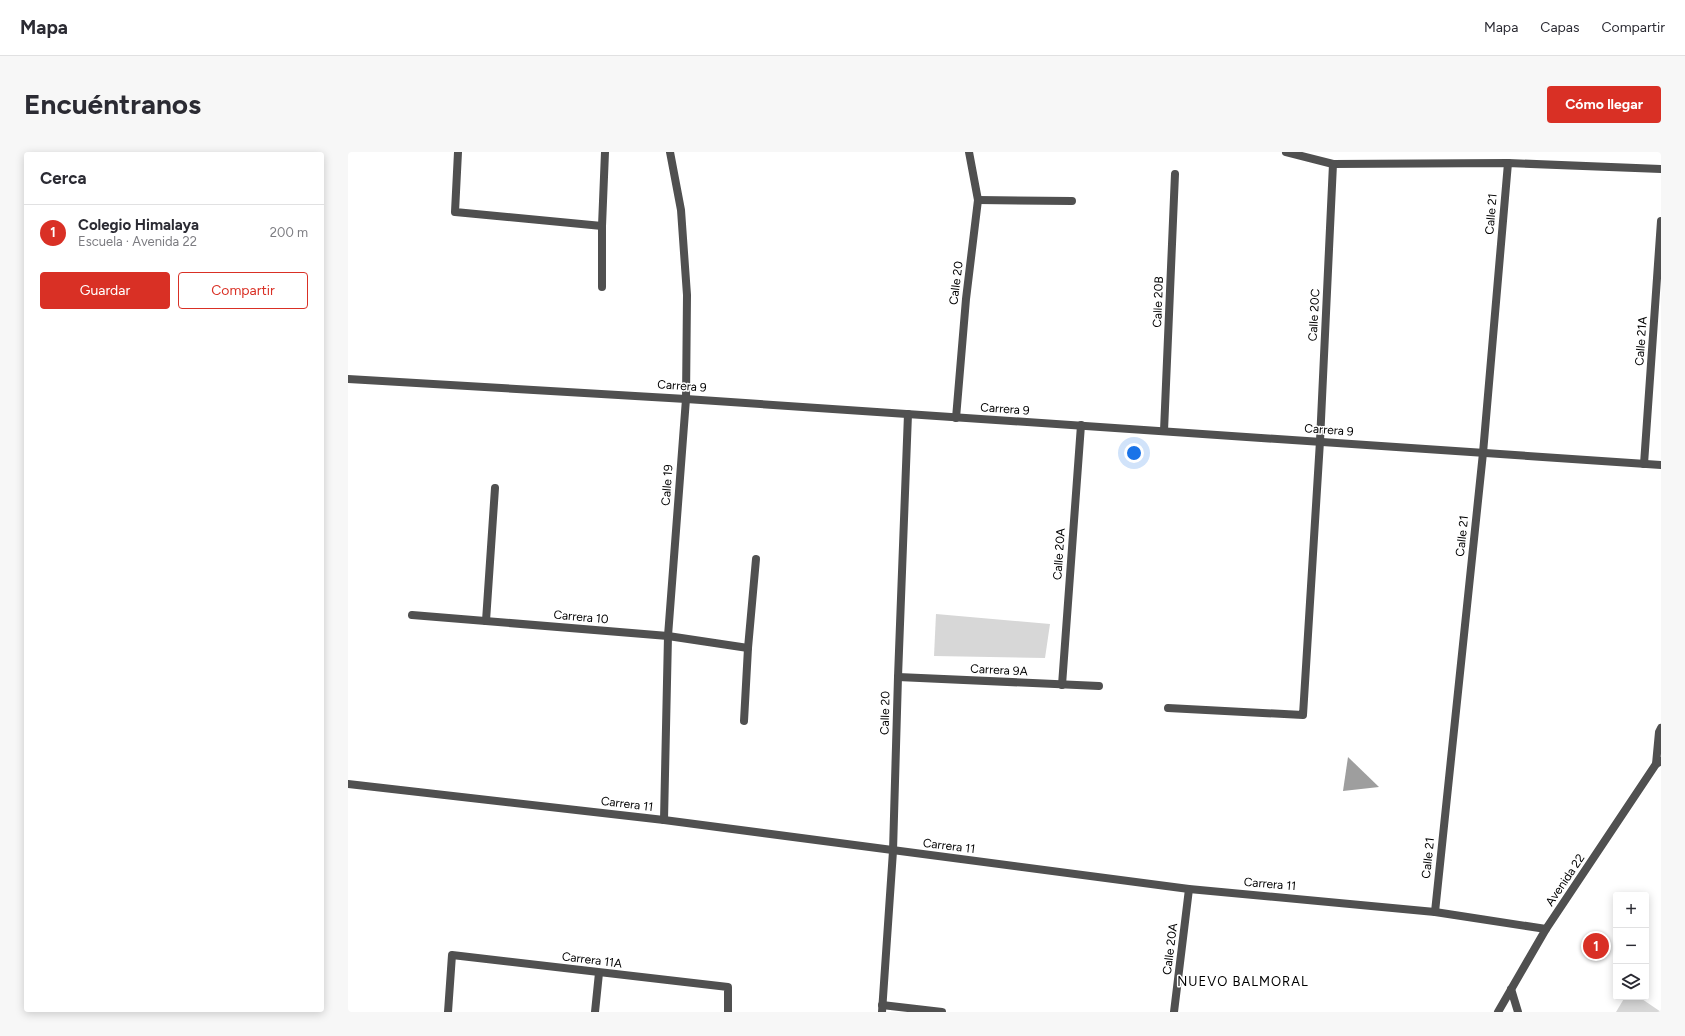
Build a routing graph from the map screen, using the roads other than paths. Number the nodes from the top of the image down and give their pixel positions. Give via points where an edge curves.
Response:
1 (458, 152) edge
2 (605, 152) edge
3 (670, 152) edge
4 (969, 152) edge
5 (1286, 152) edge
6 (1508, 163) junction
7 (1333, 164) junction
8 (1661, 170) edge
9 (1175, 174) dead end
10 (978, 200) junction
11 (1072, 201) dead end
12 (1661, 221) edge
13 (602, 226) junction
14 (1660, 246) edge
15 (602, 287) dead end
16 (1658, 302) edge
17 (348, 379) edge
18 (686, 398) junction
19 (908, 414) junction
20 (956, 418) junction
21 (1080, 425) junction
22 (1164, 431) junction
23 (1320, 441) junction
24 (1483, 453) junction
25 (1644, 464) junction
26 (1661, 465) edge
27 (495, 488) dead end
28 (756, 559) dead end
29 (412, 615) dead end
30 (486, 621) junction
31 (668, 636) junction
32 (748, 648) junction
33 (898, 677) junction
34 (1062, 685) junction
35 (1099, 686) dead end
36 (1168, 708) dead end
37 (744, 721) dead end
38 (1661, 728) edge
39 (1659, 764) edge
40 (348, 784) edge
41 (664, 820) junction
42 (893, 851) junction
43 (1189, 889) junction
44 (1434, 912) junction
45 (1546, 929) junction
46 (598, 973) junction
47 (1512, 989) junction
48 (882, 1009) edge
49 (448, 1012) edge
50 (595, 1012) edge
51 (728, 1012) edge
52 (942, 1012) edge
53 (1174, 1012) edge
54 (1498, 1012) edge
55 (1518, 1012) edge

1 - 13 street via 454,212
2 - 13 street
3 - 18 street, Calle 19 via 681,210 687,295
4 - 10 street, Calle 20
5 - 7 street
6 - 7 street
6 - 8 street
6 - 24 street, Calle 21
7 - 23 street, Calle 20C
9 - 22 street, Calle 20B
10 - 11 street
10 - 20 street, Calle 20
12 - 14 street, Calle 21A
13 - 15 street
14 - 16 street, Calle 21A
16 - 25 street, Calle 21A
17 - 18 street, Carrera 9
18 - 19 street, Carrera 9
18 - 31 street, Calle 19
19 - 20 street, Carrera 9
19 - 33 street, Calle 20
20 - 21 street, Carrera 9
21 - 22 street, Carrera 9
21 - 34 street, Calle 20A
22 - 23 street, Carrera 9
23 - 24 street, Carrera 9
23 - 36 street, Calle 20C via 1303,715
24 - 25 street, Carrera 9
24 - 44 street, Calle 21
25 - 26 street, Carrera 9
27 - 30 street
28 - 32 street
29 - 30 street, Carrera 10
30 - 31 street, Carrera 10
31 - 32 street, Carrera 10
31 - 41 street, Calle 19
32 - 37 street
33 - 34 street, Carrera 9A
33 - 42 street, Calle 20
34 - 35 street, Carrera 9A
38 - 39 street, Avenida 22
39 - 45 street, Avenida 22
40 - 41 street, Carrera 11
41 - 42 street, Carrera 11
42 - 43 street, Carrera 11
42 - 48 street, Calle 20
43 - 44 street, Carrera 11
43 - 53 street, Calle 20A
44 - 45 street, Carrera 11
45 - 47 street, Avenida 22
46 - 49 street, Carrera 11A via 452,955
46 - 50 street
46 - 51 street, Carrera 11A via 728,987
47 - 54 street, Avenida 22
47 - 55 street
48 - 52 street

